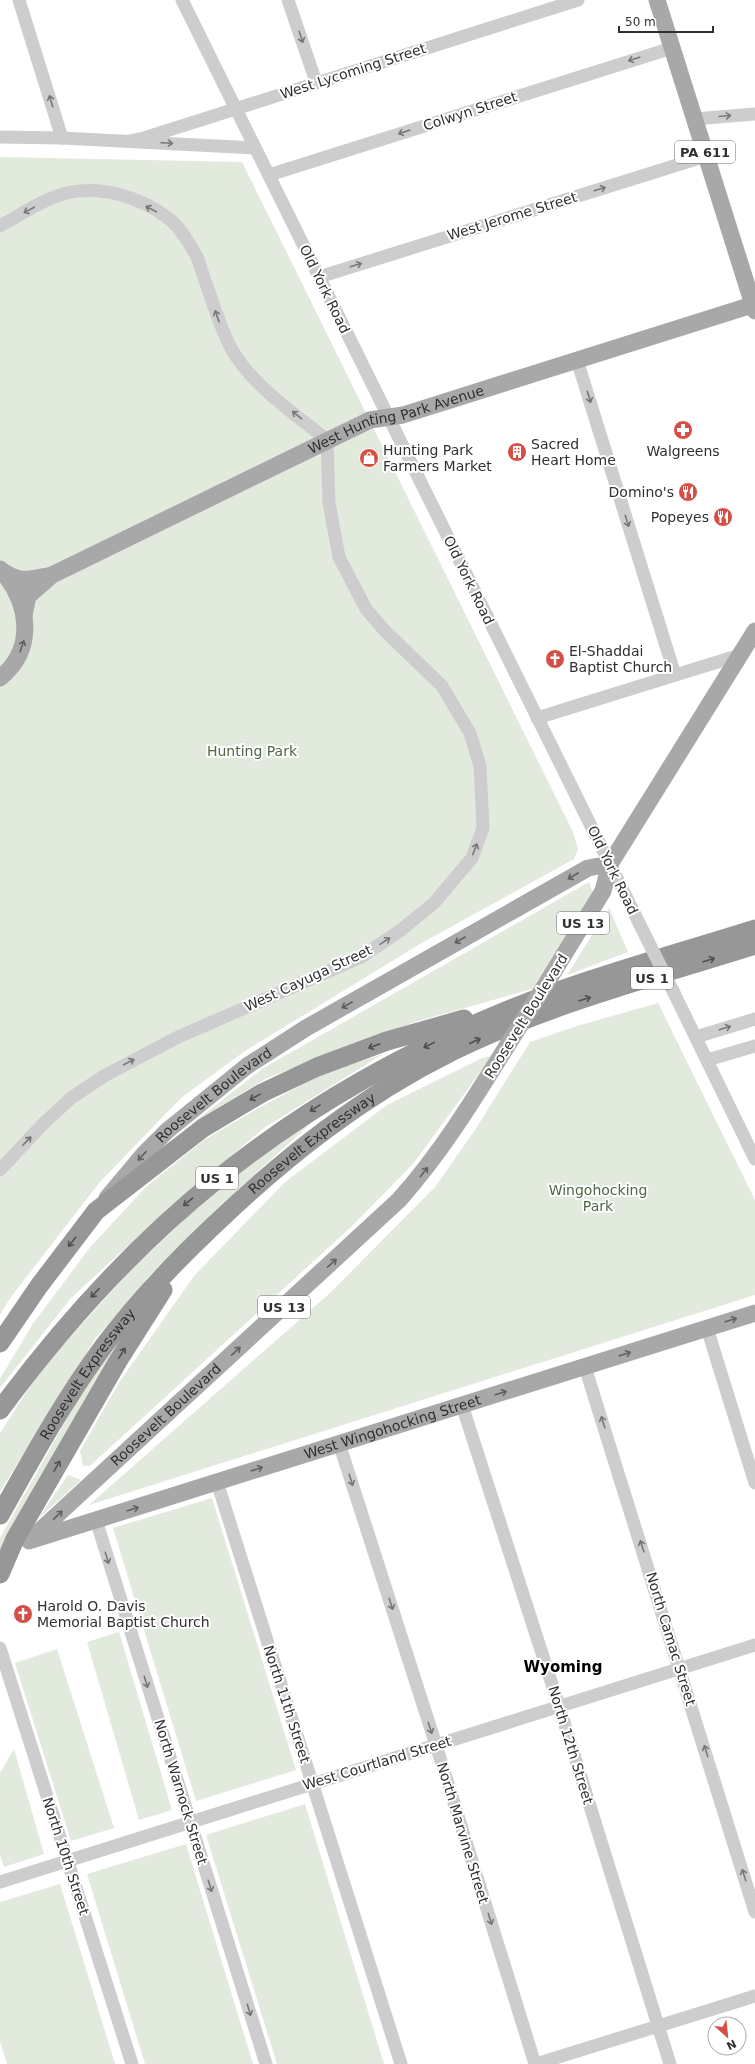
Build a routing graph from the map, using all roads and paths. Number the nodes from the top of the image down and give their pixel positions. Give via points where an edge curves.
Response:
1 (19, 0) edge
2 (182, 0) edge
3 (288, 0) edge
4 (578, 0) edge
5 (657, 0) edge
6 (672, 48) junction
7 (316, 82) junction
8 (236, 108) junction
9 (755, 114) edge
10 (694, 118) junction
11 (0, 137) edge
12 (62, 138) junction
13 (128, 141) junction
14 (255, 148) junction
15 (706, 156) junction
16 (268, 175) junction
17 (0, 226) edge
18 (319, 277) junction
19 (754, 307) edge
20 (577, 360) junction
21 (388, 417) junction
22 (327, 440) junction
23 (1, 570) edge
24 (52, 575) junction
25 (24, 615) junction
26 (755, 631) edge
27 (748, 652) edge
28 (675, 675) junction
29 (0, 678) edge
30 (537, 718) junction
31 (610, 864) junction
32 (755, 929) edge
33 (755, 946) edge
34 (533, 1000) junction
35 (755, 1019) edge
36 (696, 1037) junction
37 (755, 1046) edge
38 (707, 1060) junction
39 (755, 1159) edge
40 (0, 1170) edge
41 (96, 1211) junction
42 (192, 1246) junction
43 (755, 1313) edge
44 (707, 1328) junction
45 (0, 1343) edge
46 (585, 1367) junction
47 (462, 1405) junction
48 (0, 1410) edge
49 (339, 1443) junction
50 (217, 1482) junction
51 (755, 1482) edge
52 (0, 1515) edge
53 (96, 1520) junction
54 (29, 1541) junction
55 (0, 1574) edge
56 (0, 1578) edge
57 (755, 1645) edge
58 (0, 1648) edge
59 (680, 1668) junction
60 (559, 1706) junction
61 (436, 1745) junction
62 (312, 1784) junction
63 (190, 1822) junction
64 (68, 1860) junction
65 (0, 1882) edge
66 (755, 1912) edge
67 (755, 1996) edge
68 (658, 2027) junction
69 (132, 2064) edge
70 (266, 2064) edge
71 (401, 2064) edge
72 (536, 2064) edge
73 (670, 2064) edge

12 -> 1 street
2 - 8 street, Old York Road
3 -> 7 street
4 - 7 street, West Lycoming Street
5 - 6 main road, PA 611
6 - 10 main road, PA 611
6 -> 16 street, Colwyn Street
7 - 8 street, West Lycoming Street
8 - 13 street, West Lycoming Street
8 - 14 street, Old York Road
10 -> 9 street
10 - 15 main road, PA 611
11 - 12 street, West Lycoming Street
12 - 13 street, West Lycoming Street
13 -> 14 street, West Lycoming Street
14 - 16 street, Old York Road
18 -> 15 street, West Jerome Street
15 - 19 main road, PA 611
16 - 18 street, Old York Road
22 -> 17 street via 274,396 243,366 220,322 197,259 184,234 169,219 128,197 99,190 65,194
18 - 21 street, Old York Road
19 - 20 main road, West Hunting Park Avenue
20 - 21 main road, West Hunting Park Avenue via 403,415
20 -> 28 street
21 - 22 main road, West Hunting Park Avenue via 370,420
21 - 30 street, Old York Road
22 - 24 main road, West Hunting Park Avenue
40 -> 22 street, West Cayuga Street via 71,1098 104,1076 176,1038 361,957 401,930 434,903 472,858 483,828 480,766 470,733 442,686 366,609 339,557 328,503
23 - 24 main road, West Hunting Park Avenue via 20,580
23 - 25 main road, West Hunting Park Avenue via 17,596
24 - 25 main road, West Hunting Park Avenue via 28,596
29 -> 25 main road, West Hunting Park Avenue via 16,661 23,647 26,635
26 - 27 main road, US 13
27 - 28 street
27 - 31 main road, US 13
28 - 30 street
30 - 31 street, Old York Road
31 - 36 street, Old York Road, bridge
31 -> 41 main road, Roosevelt Boulevard via 588,868 274,1047 219,1086 168,1130 120,1180
54 -> 31 main road, Roosevelt Boulevard / US 13, bridge via 399,1200 422,1174 448,1139 508,1046 603,891
32 - 34 highway, Roosevelt Expressway / US 1
42 -> 33 highway, Roosevelt Expressway / US 1 via 317,1134 418,1069 496,1032 549,1012
34 -> 41 highway, US 1 via 387,1041 290,1079 203,1128
34 -> 48 highway, Roosevelt Expressway / US 1 via 407,1056 329,1100 252,1151 182,1208 114,1272 54,1340
36 -> 35 street
36 - 38 street, Old York Road
37 - 38 street
38 - 39 street, Old York Road
41 -> 45 highway, Roosevelt Boulevard / US 1
42 - 52 highway, Roosevelt Expressway / US 1 via 102,1347 52,1424
55 -> 42 highway, US 1 via 15,1539 118,1361
44 -> 43 main road, West Wingohocking Street
46 -> 44 main road, West Wingohocking Street
44 - 51 street
47 -> 46 main road, West Wingohocking Street
59 -> 46 street, North Camac Street
47 - 49 main road, West Wingohocking Street
47 - 60 street, North 12th Street
50 -> 49 main road, West Wingohocking Street
49 -> 61 street, North Marvine Street
53 -> 50 main road, West Wingohocking Street
50 - 62 street, North 11th Street
53 - 54 main road, West Wingohocking Street
53 -> 63 street, North Warnock Street
54 - 56 main road, Roosevelt Boulevard / US 13
57 - 59 street, West Courtland Street
58 - 64 street, North 10th Street
59 - 60 street, West Courtland Street
66 -> 59 street, North Camac Street
60 - 61 street, West Courtland Street
60 - 68 street, North 12th Street
61 - 62 street, West Courtland Street
61 -> 72 street, North Marvine Street
62 - 63 street, West Courtland Street
62 - 71 street, North 11th Street
63 - 64 street, West Courtland Street
63 -> 70 street, North Warnock Street
64 - 65 street, West Courtland Street
64 - 69 street, North 10th Street
67 - 68 street
68 - 72 street
68 - 73 street, North 12th Street

